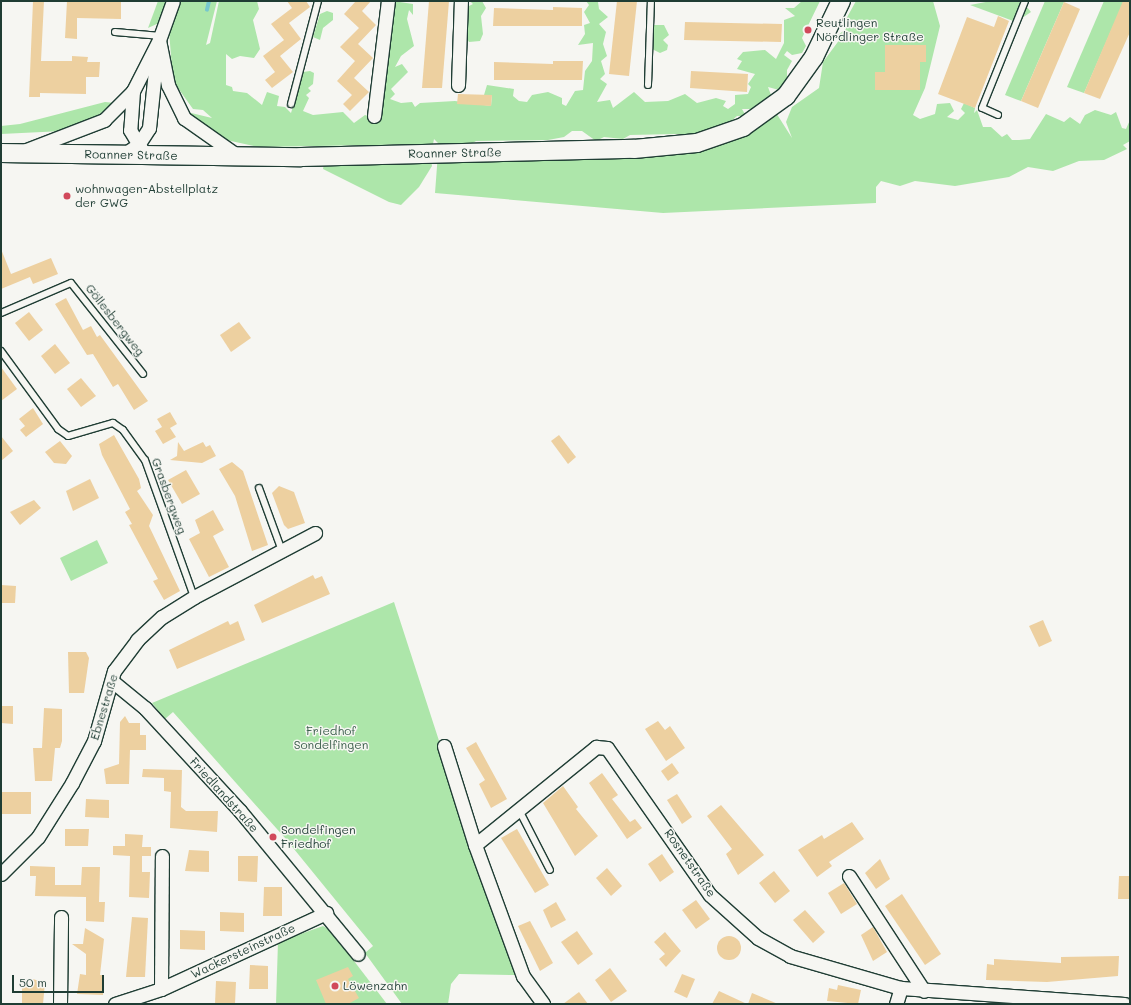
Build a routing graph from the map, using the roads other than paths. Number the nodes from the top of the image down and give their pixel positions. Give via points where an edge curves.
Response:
1 (172, 1) edge
2 (318, 1) edge
3 (388, 1) edge
4 (461, 1) edge
5 (652, 1) edge
6 (841, 1) edge
7 (1025, 1) edge
8 (115, 32) dead end
9 (160, 38) junction
10 (458, 85) dead end
11 (648, 85) dead end
12 (133, 91) junction
13 (291, 104) dead end
14 (998, 115) dead end
15 (374, 116) dead end
16 (143, 150) junction
17 (9, 153) edge
18 (239, 156) junction
19 (1, 313) edge
20 (1, 351) edge
21 (143, 374) dead end
22 (259, 488) dead end
23 (315, 533) dead end
24 (282, 551) junction
25 (194, 597) junction
26 (112, 681) junction
27 (444, 746) dead end
28 (520, 812) junction
29 (475, 845) junction
30 (162, 856) dead end
31 (550, 870) dead end
32 (1, 874) edge
33 (849, 876) dead end
34 (326, 913) junction
35 (61, 917) dead end
36 (358, 954) dead end
37 (901, 988) junction
38 (160, 989) junction
39 (924, 990) junction
40 (60, 1004) edge
41 (116, 1004) edge
42 (543, 1004) edge
43 (896, 1004) edge
44 (1124, 1004) edge

1 - 9 street
2 - 13 lane
3 - 15 street
4 - 10 street
5 - 11 lane
6 - 18 street, Roanner Straße via 814,57 786,96 759,118 712,139 634,149
7 - 14 lane via 982,108
8 - 9 lane
9 - 12 street
9 - 16 street via 149,128
9 - 18 street via 168,85 184,118
12 - 16 street via 130,130
12 - 17 street via 104,120
16 - 17 street, Roanner Straße via 123,155
16 - 18 street, Roanner Straße
19 - 21 lane, Göllesbergweg via 72,283
20 - 25 lane, Grasbergweg via 58,429 68,436 113,423 123,430 145,460
22 - 24 lane
23 - 24 street, Ebnestraße
24 - 25 street, Ebnestraße
25 - 26 street, Ebnestraße via 162,617 137,640 114,671
26 - 32 street, Ebnestraße via 94,741 72,783 38,837
26 - 34 street, Friedlandstraße via 145,708
27 - 29 street
28 - 29 street, Rosnetstraße
28 - 31 lane
28 - 37 street, Rosnetstraße via 596,747 608,748 710,895 758,938 790,956
29 - 42 street via 523,976
30 - 38 street
33 - 39 street
34 - 36 street, Friedlandstraße
34 - 38 street, Wackersteinstraße
35 - 40 street
37 - 39 street
37 - 43 street
38 - 41 street, Wackersteinstraße
39 - 44 street

